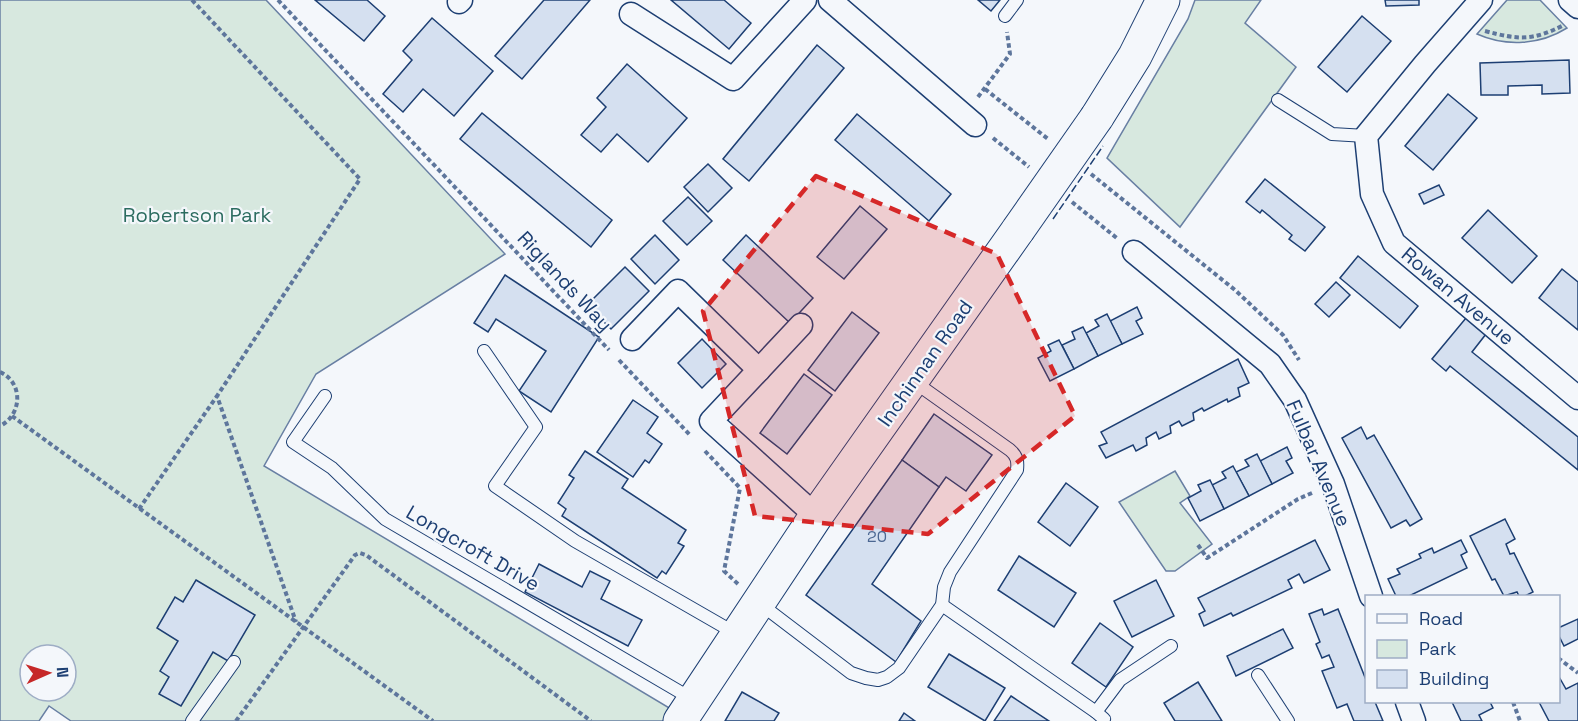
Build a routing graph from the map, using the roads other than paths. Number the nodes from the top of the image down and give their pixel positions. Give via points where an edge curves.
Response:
1 (805, 0) edge
2 (830, 0) edge
3 (1017, 0) edge
4 (1163, 0) edge
5 (1481, 0) edge
6 (631, 14) dead end
7 (1005, 16) road end
8 (1278, 100) dead end
9 (975, 125) dead end
10 (1366, 136) junction
11 (1134, 252) dead end
12 (801, 325) dead end
13 (632, 339) dead end
14 (484, 351) dead end
15 (759, 370) junction
16 (912, 381) junction
17 (325, 396) dead end
18 (1578, 398) edge
19 (816, 516) junction
20 (1370, 595) edge
21 (758, 603) junction
22 (942, 605) junction
23 (737, 634) junction
24 (1171, 645) dead end
25 (234, 662) dead end
26 (1258, 675) dead end
27 (1407, 703) edge
28 (687, 710) edge
29 (1102, 718) edge
30 (192, 721) edge
31 (1288, 721) edge
32 (1414, 721) edge

1 - 6 street via 733,79
2 - 9 street
3 - 7 lane
4 - 16 main road, Inchinnan Road, bridge via 1136,56 1097,117
5 - 10 street
8 - 10 lane via 1332,134
10 - 18 street, Rowan Avenue via 1372,194 1394,243
11 - 20 street, Fulbar Avenue via 1270,364 1294,400 1333,484
12 - 15 street
13 - 15 street via 678,291
14 - 23 lane via 536,427 495,486 575,541
15 - 19 street via 711,421
16 - 19 main road, Inchinnan Road
16 - 22 lane via 1010,450 1018,463 950,572
17 - 28 lane, Longcroft Drive via 293,442 332,468 385,519
19 - 21 main road, Inchinnan Road
21 - 22 lane via 851,673 878,680 898,668
21 - 23 main road, Inchinnan Road
22 - 29 lane
23 - 28 main road, Inchinnan Road
24 - 29 lane via 1120,680
25 - 30 lane
26 - 31 lane
27 - 32 street

